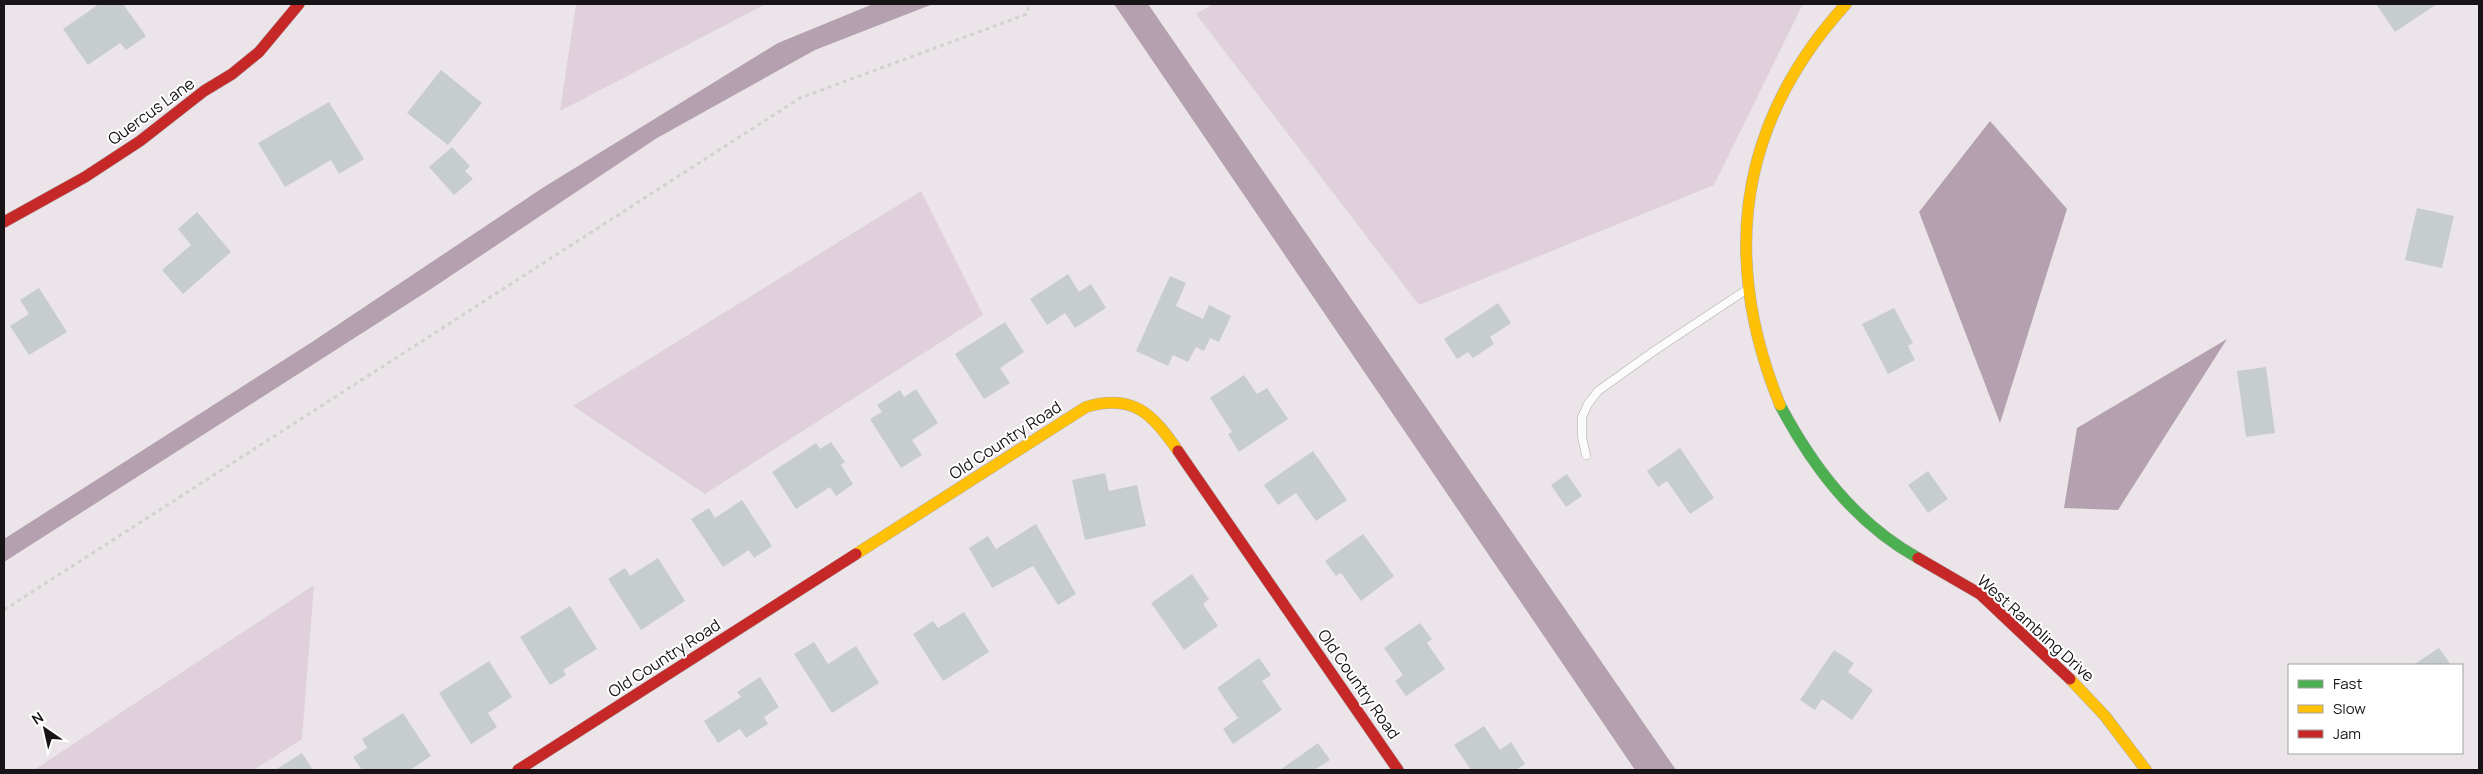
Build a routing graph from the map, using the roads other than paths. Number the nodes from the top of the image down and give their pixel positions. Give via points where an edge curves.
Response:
1 (299, 4) edge
2 (1846, 4) edge
3 (4, 222) edge
4 (1747, 289) junction
5 (1586, 455) dead end
6 (518, 770) edge
7 (1398, 770) edge
8 (2146, 770) edge

1 - 3 street, Quercus Lane via 259,52 232,74 85,177
2 - 4 street, West Rambling Drive via 1810,47 1768,125 1747,211 1744,255
4 - 5 lane via 1598,391 1582,417
4 - 8 street, West Rambling Drive via 1756,343 1770,385 1802,447 1828,482 1893,543 1975,590 2088,697
6 - 7 street, Old Country Road via 1086,407 1114,401 1128,402 1140,408 1162,427

